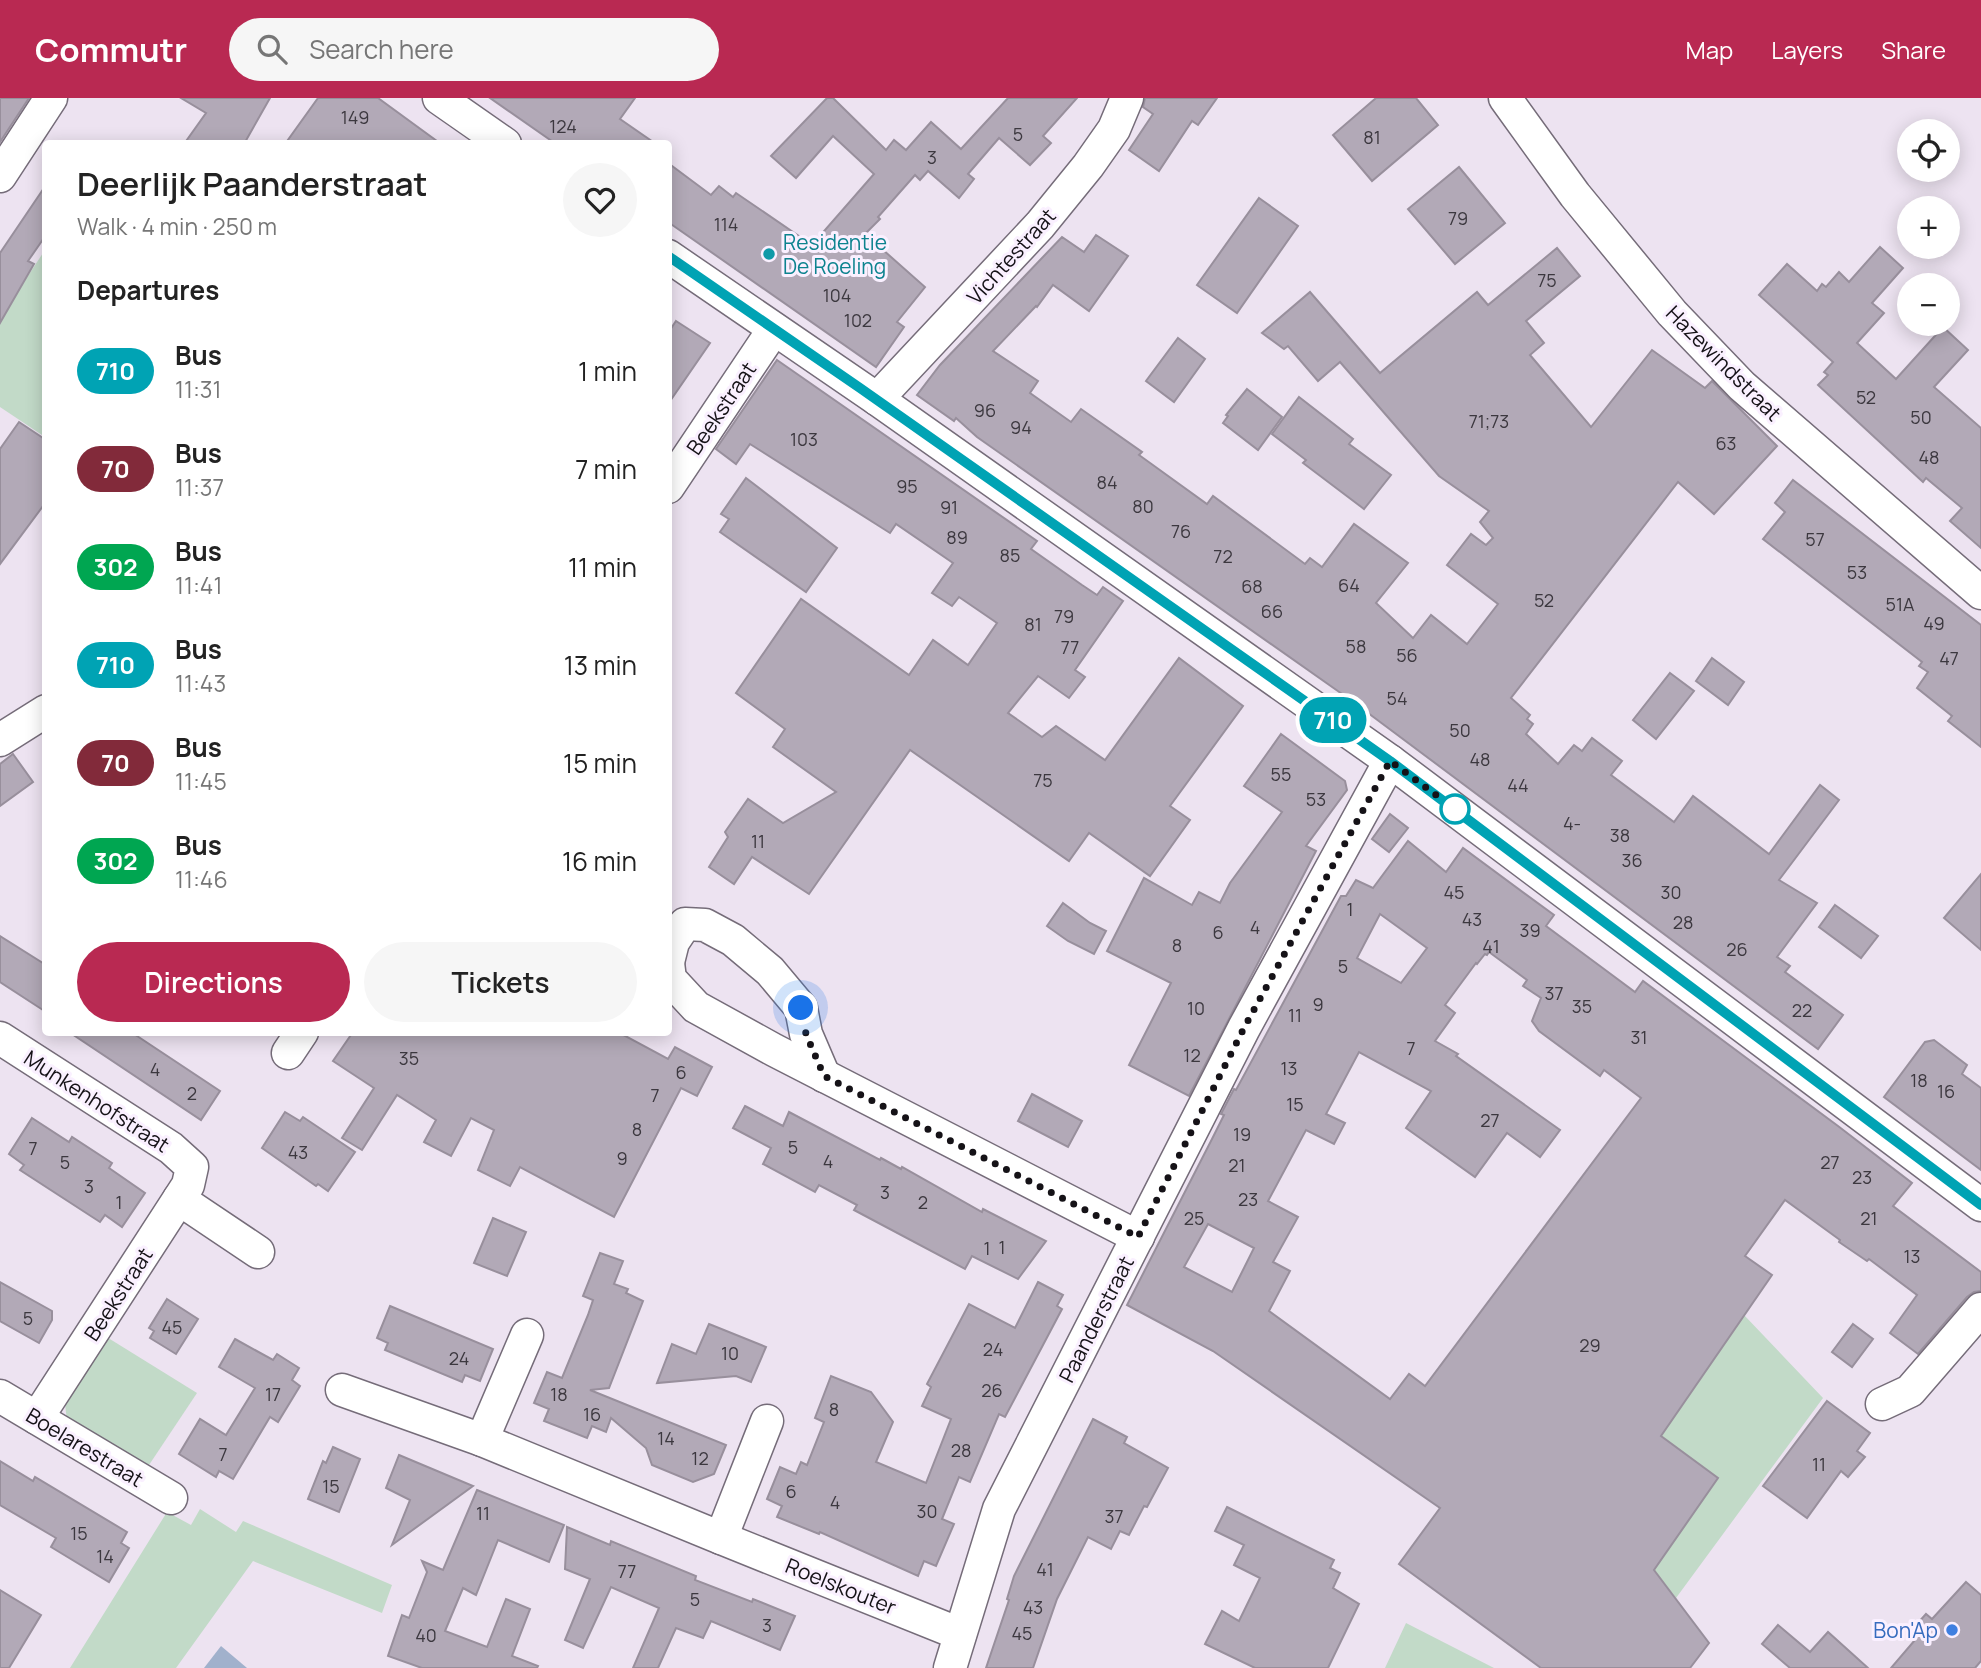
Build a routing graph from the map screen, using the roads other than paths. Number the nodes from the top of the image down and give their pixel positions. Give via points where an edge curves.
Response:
1 (51, 98) edge
2 (1127, 98) edge
3 (1505, 98) edge
4 (448, 100) edge
5 (500, 140) edge
6 (0, 176) edge
7 (672, 259) edge
8 (774, 329) junction
9 (877, 400) junction
10 (672, 481) edge
11 (1977, 580) edge
12 (42, 714) edge
13 (0, 740) edge
14 (1390, 761) junction
15 (672, 946) edge
16 (672, 981) edge
17 (0, 1038) edge
18 (824, 1076) junction
19 (192, 1167) joint
20 (179, 1199) junction
21 (1981, 1205) edge
22 (1138, 1237) junction
23 (258, 1252) dead end
24 (1981, 1308) edge
25 (527, 1335) dead end
26 (342, 1390) dead end
27 (0, 1396) edge
28 (1882, 1404) dead end
29 (37, 1418) junction
30 (767, 1421) dead end
31 (482, 1440) junction
32 (171, 1498) dead end
33 (721, 1538) junction
34 (960, 1634) junction
35 (950, 1668) edge

1 - 6 street
2 - 9 street, Vichtestraat via 1114,129 1040,225
3 - 11 street, Hazewindstraat via 1574,195 1681,322 1742,386
4 - 5 street
7 - 8 street
8 - 9 street
8 - 10 street, Beekstraat
9 - 14 street
12 - 13 street
14 - 21 street
14 - 22 street, Paanderstraat via 1244,1028
15 - 18 street via 685,923 705,925 733,940 770,971 801,1008 806,1034
16 - 18 street via 696,1007
17 - 19 street, Munkenhofstraat via 171,1148
18 - 22 street
19 - 20 street, Beekstraat
20 - 23 street
20 - 29 street, Beekstraat
22 - 34 street, Paanderstraat via 999,1509
24 - 28 street via 1910,1391
25 - 31 street
26 - 31 street, Roelskouter
27 - 29 street, Boelarestraat
29 - 32 street, Boelarestraat
30 - 33 street
31 - 33 street, Roelskouter
33 - 34 street, Roelskouter
34 - 35 street, Paanderstraat

